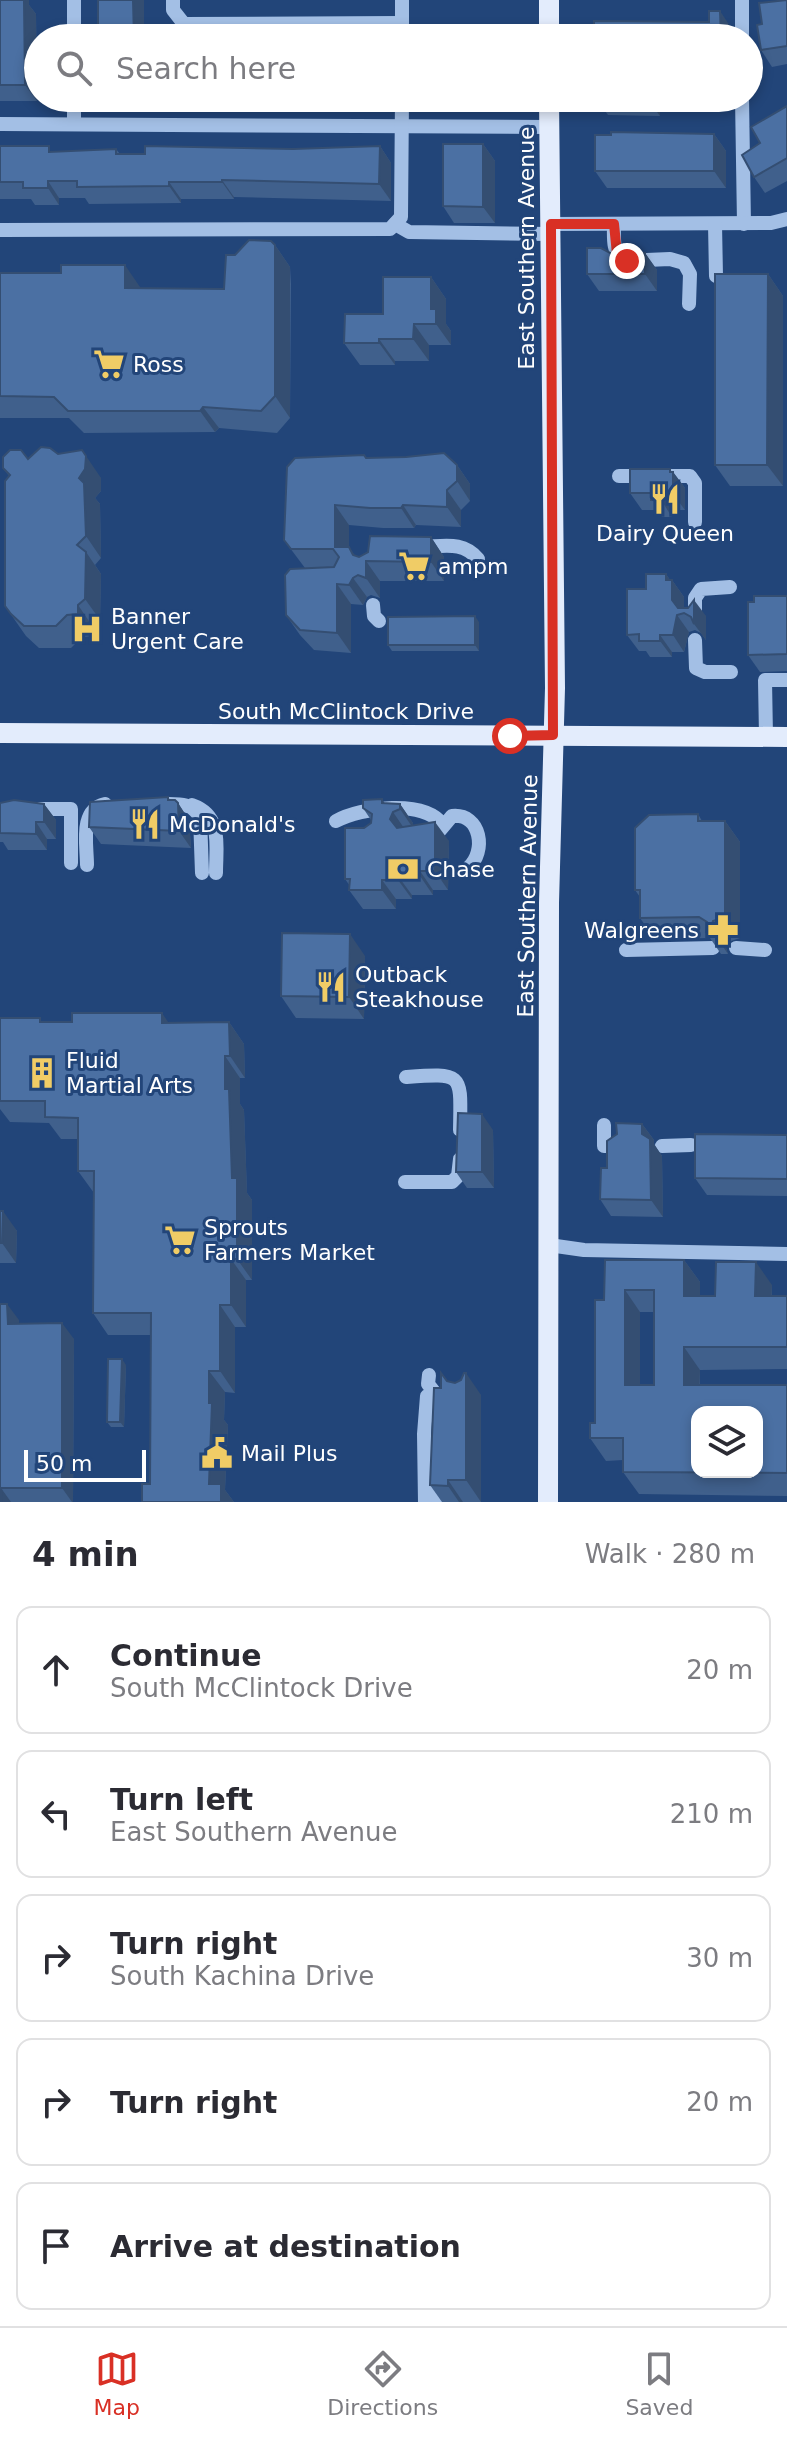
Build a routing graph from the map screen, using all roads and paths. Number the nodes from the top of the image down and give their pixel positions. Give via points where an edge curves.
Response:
1 (74, 0) edge
2 (173, 0) edge
3 (402, 0) edge
4 (549, 0) edge
5 (742, 0) edge
6 (74, 24) edge
7 (184, 24) edge
8 (402, 24) edge
9 (549, 24) edge
10 (742, 24) edge
11 (74, 112) edge
12 (402, 112) edge
13 (549, 112) edge
14 (742, 112) edge
15 (0, 124) edge
16 (74, 124) junction
17 (402, 127) junction
18 (549, 127) junction
19 (787, 219) edge
20 (395, 224) junction
21 (614, 224) junction
22 (715, 224) junction
23 (744, 224) junction
24 (550, 229) junction
25 (0, 230) edge
26 (716, 276) edge
27 (689, 304) dead end
28 (619, 476) dead end
29 (695, 522) dead end
30 (409, 546) edge
31 (478, 559) dead end
32 (730, 587) dead end
33 (373, 605) dead end
34 (695, 616) edge
35 (379, 621) dead end
36 (695, 640) dead end
37 (731, 672) dead end
38 (787, 680) edge
39 (0, 733) edge
40 (553, 735) junction
41 (777, 736) edge
42 (116, 804) edge
43 (143, 804) edge
44 (32, 809) edge
45 (377, 817) edge
46 (395, 817) edge
47 (443, 825) junction
48 (413, 834) edge
49 (71, 863) dead end
50 (87, 865) dead end
51 (468, 868) dead end
52 (209, 873) dead end
53 (713, 948) edge
54 (736, 948) dead end
55 (626, 950) dead end
56 (765, 950) dead end
57 (406, 1077) dead end
58 (604, 1125) dead end
59 (691, 1145) edge
60 (620, 1146) edge
61 (662, 1146) dead end
62 (405, 1182) dead end
63 (549, 1245) junction
64 (787, 1254) edge
65 (424, 1434) junction
66 (416, 1502) edge
67 (425, 1502) edge
68 (436, 1502) edge
69 (548, 1502) edge

1 - 6 street
2 - 7 street via 173,10
3 - 8 street
4 - 9 main road
5 - 10 street
11 - 16 street
12 - 17 street
13 - 18 main road, East Southern Avenue
14 - 23 street
15 - 16 street
16 - 17 street
17 - 18 street
17 - 20 street via 401,217
18 - 24 main road, East Southern Avenue
19 - 23 street
20 - 24 street via 409,232
20 - 25 street via 390,229
21 - 22 street
21 - 24 street
21 - 27 street via 615,247 623,261 684,263 690,274
22 - 23 street
22 - 26 street
24 - 40 main road, East Southern Avenue
28 - 29 street via 690,476 695,483
30 - 31 street via 462,547
32 - 34 street via 701,589
33 - 35 street
36 - 37 street via 696,668
38 - 41 street via 765,680
39 - 40 main road, South McClintock Drive
40 - 41 main road, South McClintock Drive
40 - 63 main road, East Southern Avenue
42 - 50 street via 97,807 88,817
43 - 52 street via 184,804 196,811
44 - 49 street via 71,809
45 - 47 street via 344,828 352,813 370,809 419,809 434,814
46 - 47 street
47 - 48 street via 432,837
47 - 51 street via 459,815 475,828 480,850
53 - 55 street
54 - 56 street
57 - 62 street via 451,1076 461,1091 458,1176 452,1182
58 - 60 street via 604,1146
59 - 61 street
63 - 64 street
63 - 69 main road, East Southern Avenue
65 - 66 street via 416,1457
65 - 67 street
65 - 68 street via 429,1379 435,1393

